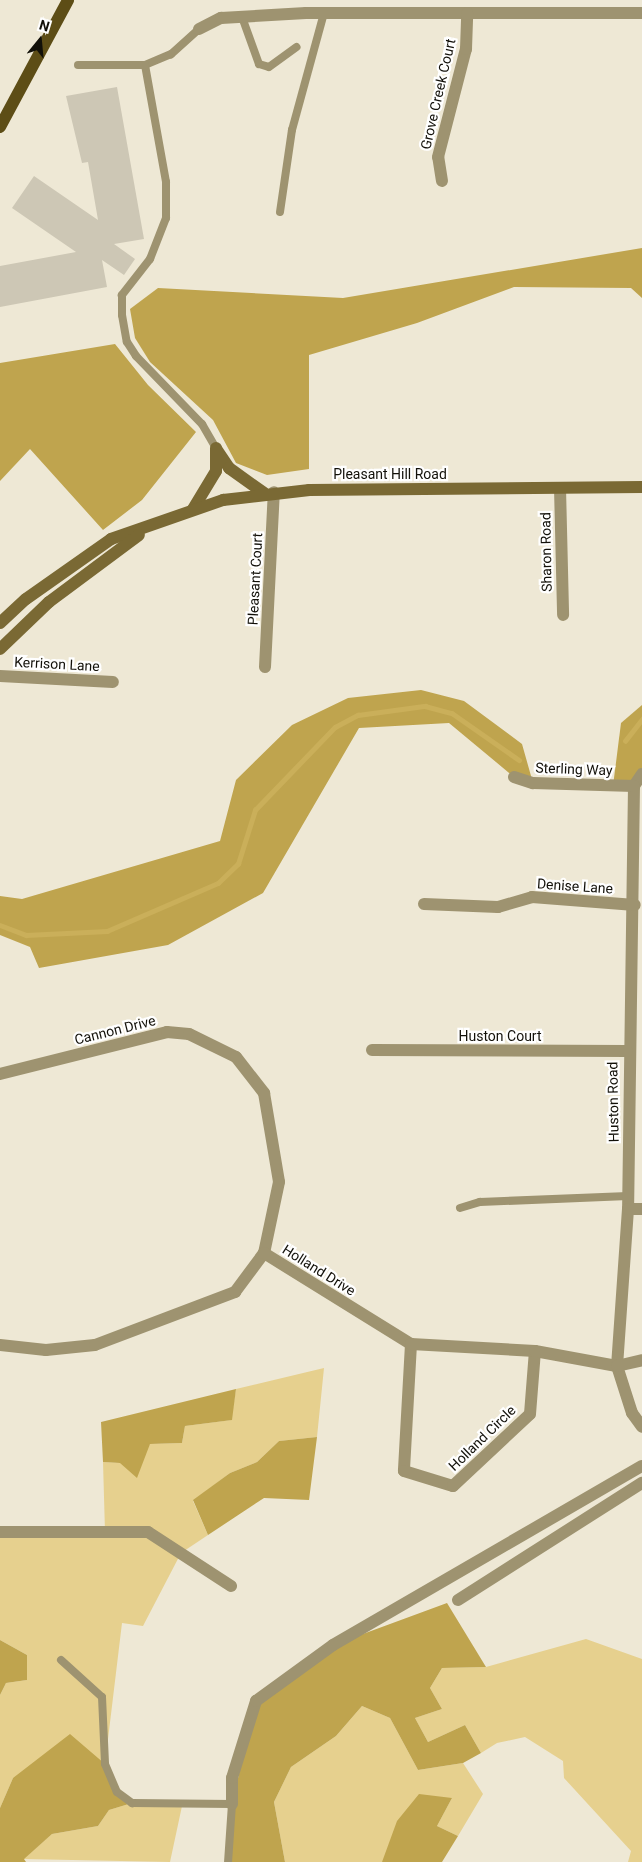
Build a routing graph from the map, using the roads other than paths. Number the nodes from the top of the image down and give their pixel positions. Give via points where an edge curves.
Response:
1 (68, 0) edge
2 (324, 13) junction
3 (467, 13) junction
4 (642, 13) edge
5 (242, 16) junction
6 (200, 29) joint
7 (297, 46) dead end
8 (78, 65) dead end
9 (145, 65) junction
10 (0, 127) edge
11 (442, 181) dead end
12 (280, 212) dead end
13 (216, 448) junction
14 (642, 487) edge
15 (560, 488) junction
16 (269, 492) junction
17 (194, 510) junction
18 (144, 531) junction
19 (563, 616) dead end
20 (0, 623) edge
21 (0, 649) edge
22 (265, 667) dead end
23 (0, 676) edge
24 (113, 682) dead end
25 (642, 774) edge
26 (514, 777) dead end
27 (634, 786) junction
28 (424, 904) dead end
29 (635, 905) junction
30 (638, 945) edge
31 (372, 1050) dead end
32 (627, 1051) junction
33 (0, 1074) edge
34 (636, 1075) edge
35 (628, 1196) junction
36 (460, 1208) dead end
37 (628, 1209) junction
38 (642, 1209) edge
39 (264, 1253) junction
40 (410, 1344) junction
41 (0, 1345) edge
42 (535, 1351) junction
43 (642, 1360) edge
44 (617, 1366) junction
45 (642, 1427) edge
46 (642, 1466) edge
47 (642, 1483) edge
48 (0, 1532) edge
49 (231, 1586) dead end
50 (458, 1600) dead end
51 (61, 1660) dead end
52 (232, 1804) junction
53 (228, 1862) edge

1 - 10 main road
2 - 3 street
2 - 5 street
2 - 12 lane via 292,130
3 - 4 street
3 - 11 street, Grove Creek Court via 466,50 438,157
5 - 6 street via 221,18
5 - 7 lane via 259,64 269,67
6 - 9 lane via 171,54
8 - 9 lane
9 - 13 lane via 168,200 158,243 122,294 127,342 136,356 202,424
13 - 16 main road via 229,468
13 - 17 main road via 216,471
14 - 15 main road, Pleasant Hill Road
15 - 16 main road, Pleasant Hill Road
15 - 19 street, Sharon Road
16 - 17 main road, Pleasant Hill Road
16 - 22 street, Pleasant Court
17 - 18 main road, Pleasant Hill Road
18 - 20 main road, Pleasant Hill Road via 111,539 26,599
18 - 21 main road, Pleasant Hill Road via 49,602
23 - 24 street, Kerrison Lane
25 - 27 street
26 - 27 street, Sterling Way via 533,784
27 - 29 street, Huston Road
28 - 29 street, Denise Lane via 498,907 532,897
29 - 30 street, Huston Road
30 - 32 street, Huston Road
31 - 32 street, Huston Court
32 - 34 street, Huston Road
33 - 39 street, Cannon Drive via 167,1032 189,1034 236,1057 264,1093 279,1182
34 - 35 street, Huston Road
35 - 36 lane via 480,1202
35 - 37 street, Huston Road
37 - 38 street
37 - 44 street, Huston Road
39 - 40 street, Holland Drive
39 - 41 street, Holland Drive via 235,1292 95,1345 46,1350
40 - 42 street, Holland Drive
40 - 42 street, Holland Circle via 404,1471 453,1486 530,1414
42 - 44 street, Holland Drive
43 - 44 street, Holland Drive
44 - 45 street, Huston Road via 632,1413
46 - 52 street via 333,1646 256,1701 232,1778
47 - 50 street
48 - 49 street via 148,1532
51 - 52 lane via 102,1697 105,1764 117,1792 132,1803
52 - 53 lane

